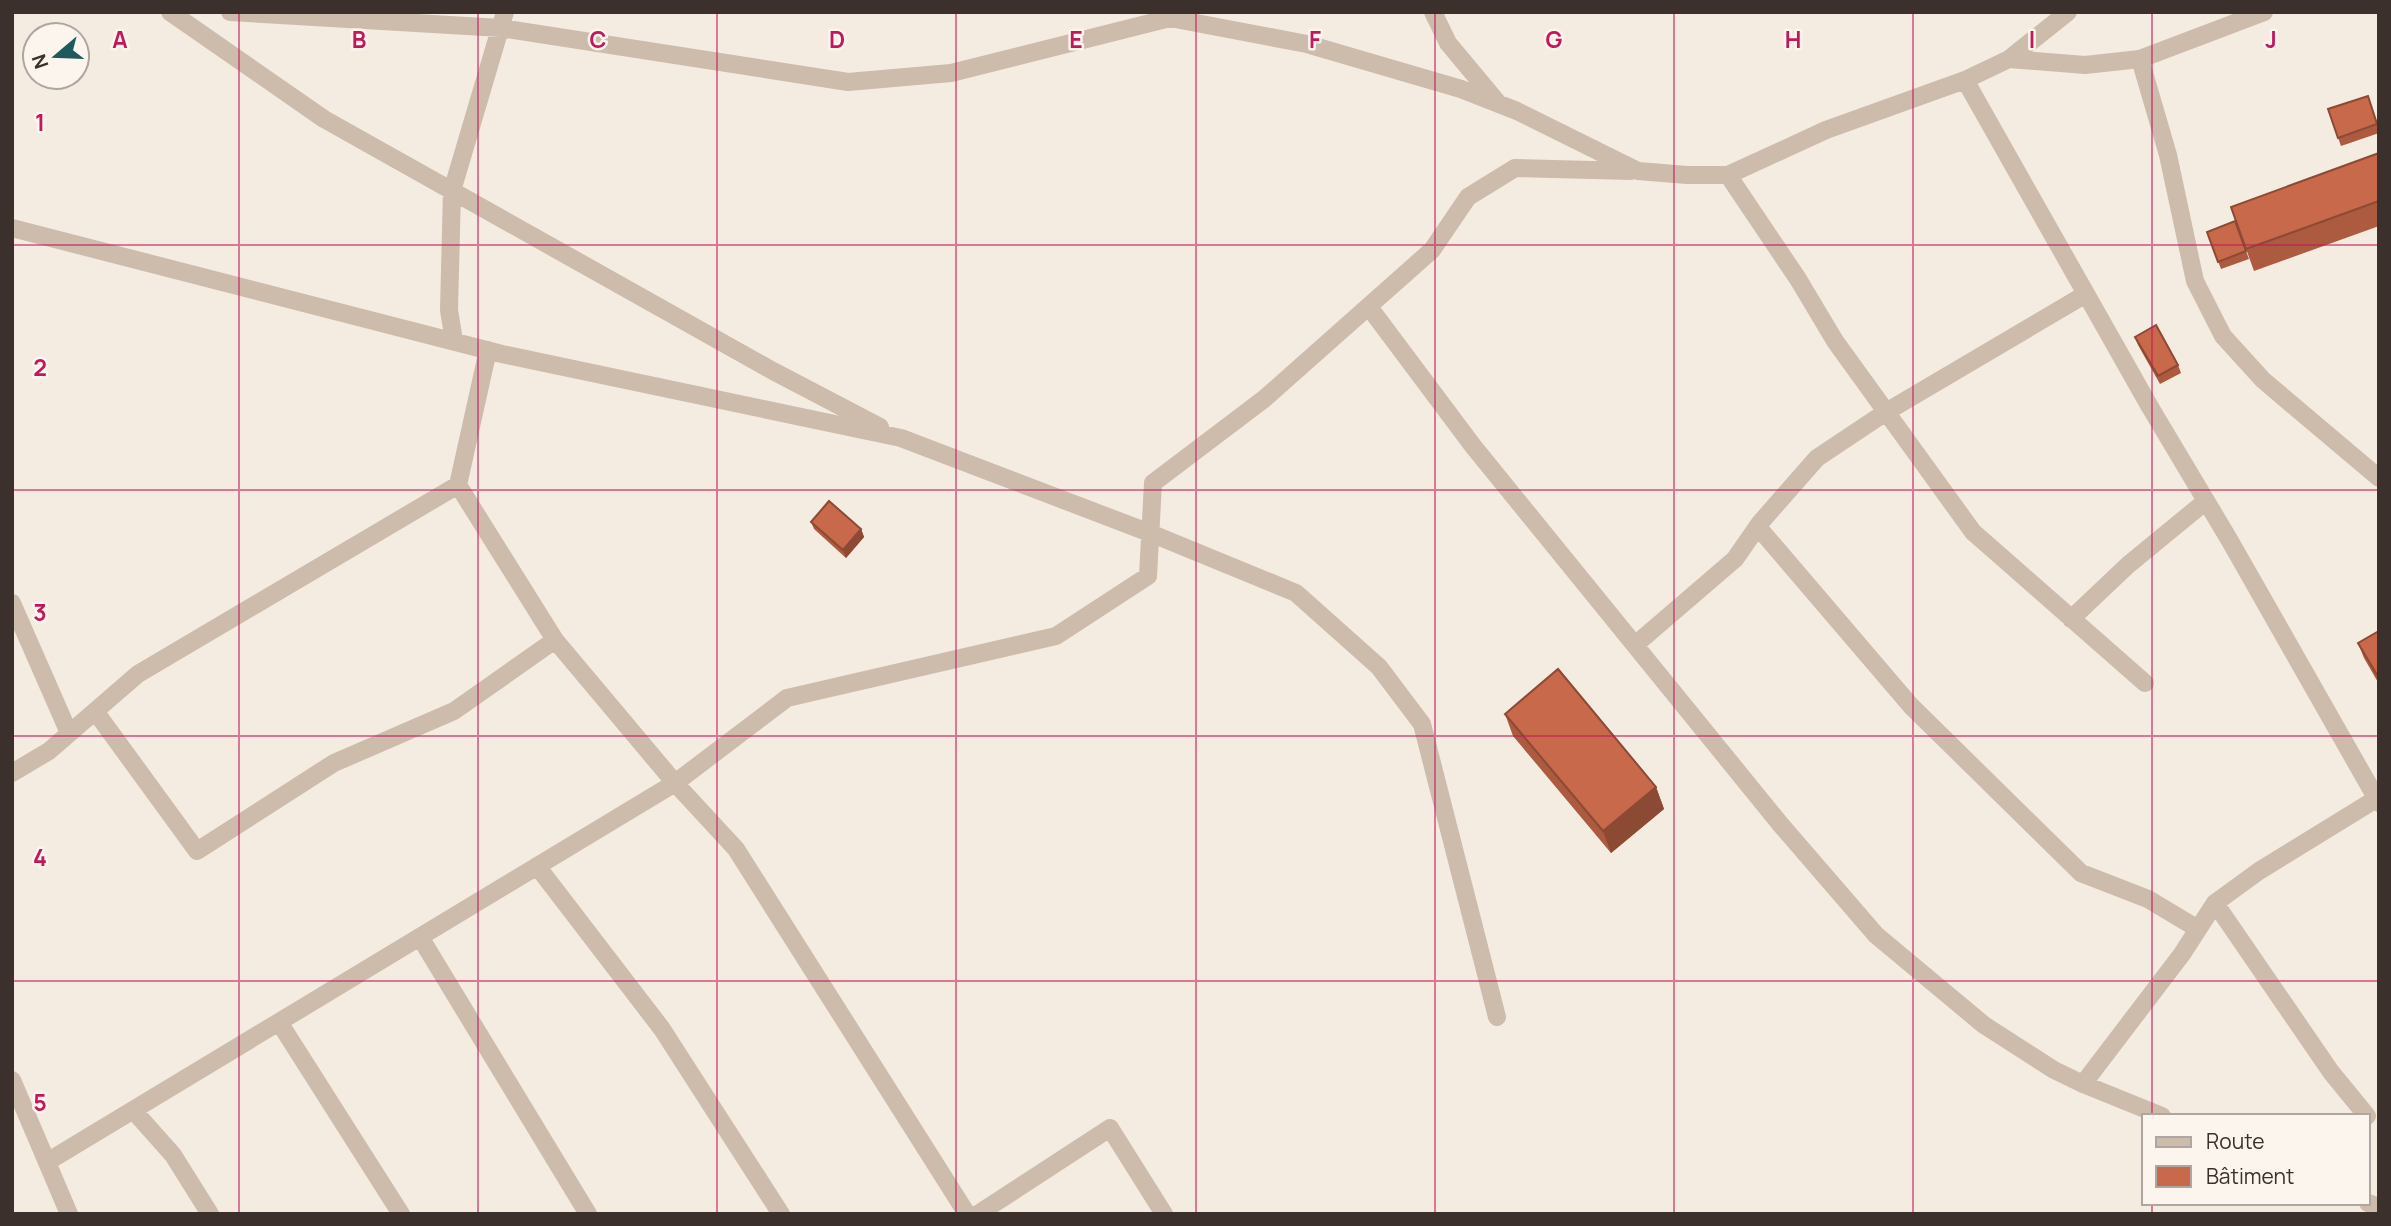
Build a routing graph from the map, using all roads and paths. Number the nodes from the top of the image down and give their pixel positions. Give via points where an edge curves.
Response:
1 (170, 12) edge
2 (230, 12) edge
3 (1433, 12) edge
4 (2068, 12) edge
5 (2264, 12) edge
6 (503, 20) edge
7 (2140, 59) junction
8 (2009, 60) junction
9 (1965, 80) junction
10 (1499, 104) junction
11 (1638, 172) junction
12 (1728, 175) junction
13 (452, 191) junction
14 (12, 228) edge
15 (2086, 294) junction
16 (1369, 307) junction
17 (454, 341) junction
18 (488, 350) junction
19 (1886, 412) junction
20 (901, 438) junction
21 (2379, 478) edge
22 (458, 485) junction
23 (2206, 501) junction
24 (1758, 527) junction
25 (1150, 534) junction
26 (12, 603) edge
27 (2071, 619) junction
28 (555, 640) junction
29 (1635, 645) junction
30 (2145, 683) dead end
31 (95, 711) junction
32 (69, 733) junction
33 (12, 773) edge
34 (675, 783) junction
35 (2378, 801) edge
36 (537, 866) junction
37 (2215, 903) junction
38 (2198, 929) junction
39 (420, 937) junction
40 (1497, 1017) dead end
41 (279, 1022) junction
42 (12, 1080) edge
43 (2082, 1084) junction
44 (133, 1110) junction
45 (2157, 1114) edge
46 (2366, 1114) edge
47 (47, 1162) junction
48 (69, 1214) edge
49 (210, 1214) edge
50 (401, 1214) edge
51 (587, 1214) edge
52 (781, 1214) edge
53 (967, 1214) edge
54 (978, 1214) edge
55 (1164, 1214) edge

1 - 13 street via 324,119
2 - 6 street
3 - 10 street via 1448,43
4 - 8 street
5 - 7 street
6 - 10 street via 848,82 951,73 1170,18 1307,44
6 - 13 street
7 - 8 street via 2085,65
7 - 21 street via 2168,155 2194,281 2223,336 2263,380
8 - 9 street
9 - 12 street via 1826,130
9 - 15 street
10 - 11 street
11 - 12 street
11 - 16 street via 1515,168 1468,197 1432,250
12 - 19 street
13 - 17 street via 449,310
13 - 20 street
14 - 17 street
15 - 19 street
15 - 23 street
16 - 25 street via 1264,398 1153,483
16 - 29 street via 1473,446
17 - 18 street
18 - 20 street
18 - 22 street
19 - 24 street via 1816,458
19 - 27 street via 1973,532
20 - 25 street
22 - 28 street
22 - 31 street via 138,674
23 - 27 street
23 - 35 street
24 - 29 street via 1735,559
24 - 38 street via 1910,706 2081,873 2148,899
25 - 34 street via 1148,576 1056,636 787,698
25 - 40 street via 1296,593 1378,667 1422,724
26 - 32 street
27 - 30 street
28 - 31 street via 454,712 334,763 197,850
28 - 34 street
29 - 43 street via 1876,935 1984,1025
31 - 32 street
32 - 33 street
34 - 36 street
34 - 53 street via 736,849
35 - 37 street via 2259,871
36 - 39 street
36 - 52 street via 662,1029
37 - 38 street
37 - 46 street via 2331,1072
38 - 43 street
39 - 41 street
39 - 51 street
41 - 44 street
41 - 50 street
42 - 47 street
43 - 45 street
44 - 47 street
44 - 49 street via 173,1155
47 - 48 street
54 - 55 street via 1110,1128

